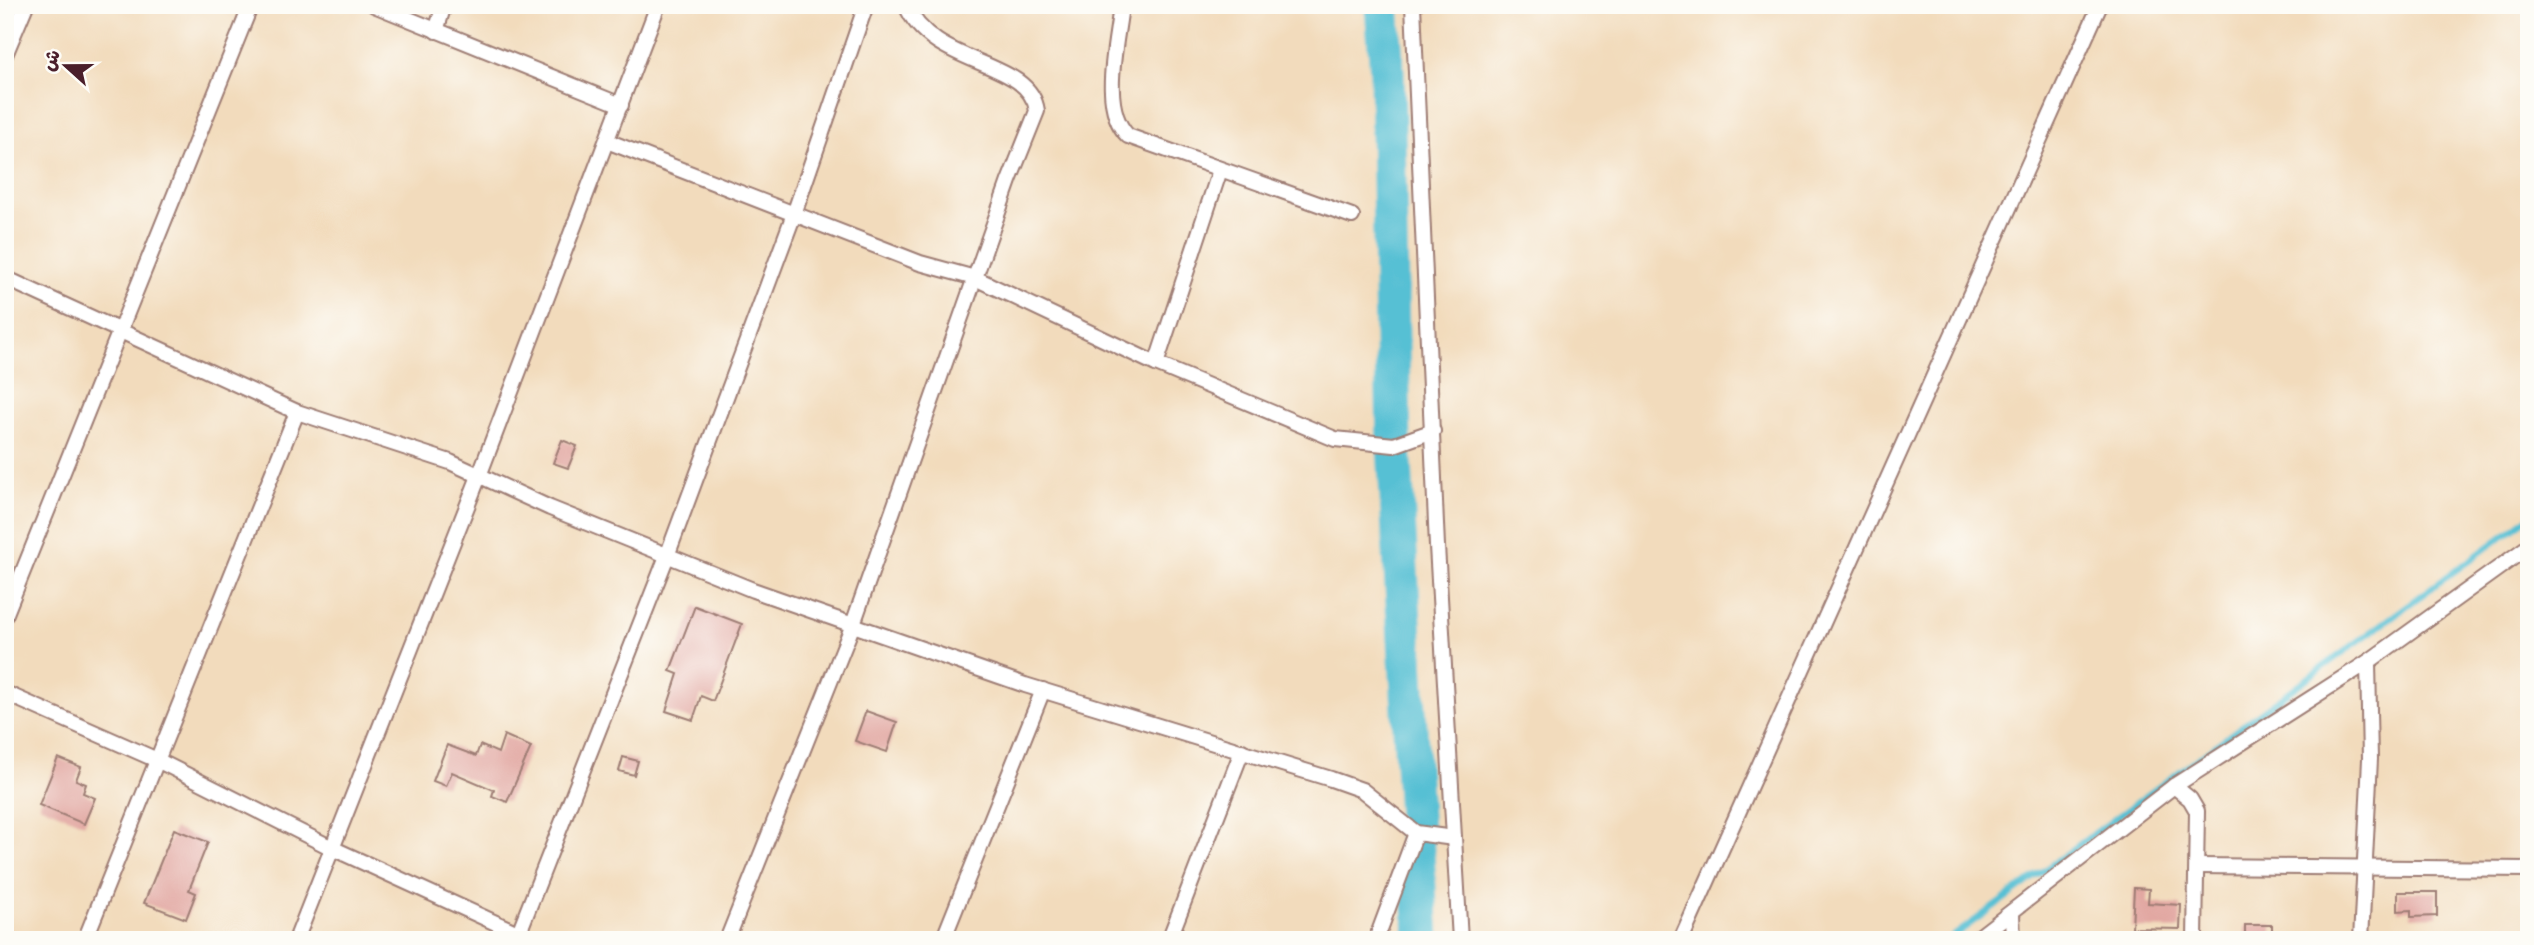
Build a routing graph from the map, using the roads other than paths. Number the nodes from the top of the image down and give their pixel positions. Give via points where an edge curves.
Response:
1 (26, 5) edge
2 (251, 5) edge
3 (374, 5) edge
4 (444, 5) edge
5 (658, 5) edge
6 (866, 5) edge
7 (906, 5) edge
8 (1121, 5) edge
9 (1413, 5) edge
10 (2100, 5) edge
11 (436, 31) junction
12 (5, 55) edge
13 (621, 105) junction
14 (607, 141) junction
15 (1220, 170) junction
16 (794, 214) junction
17 (1352, 216) dead end
18 (5, 278) edge
19 (975, 278) junction
20 (119, 332) junction
21 (1156, 364) junction
22 (297, 412) junction
23 (1433, 431) junction
24 (479, 476) junction
25 (2529, 546) edge
26 (667, 556) junction
27 (5, 617) edge
28 (852, 627) junction
29 (2368, 662) junction
30 (1044, 690) junction
31 (5, 693) edge
32 (1242, 751) junction
33 (156, 760) junction
34 (2174, 786) junction
35 (1416, 833) junction
36 (1454, 838) junction
37 (332, 848) junction
38 (2198, 866) junction
39 (2365, 866) junction
40 (2529, 869) edge
41 (2012, 914) junction
42 (517, 937) edge
43 (85, 940) edge
44 (296, 940) edge
45 (533, 940) edge
46 (727, 940) edge
47 (943, 940) edge
48 (1169, 940) edge
49 (1376, 940) edge
50 (1460, 940) edge
51 (1681, 940) edge
52 (1975, 940) edge
53 (2013, 940) edge
54 (2195, 940) edge
55 (2361, 940) edge

1 - 12 street
2 - 20 street
3 - 11 street
4 - 11 street
5 - 13 street
6 - 16 street
7 - 19 street via 927,36 1019,80 1037,105
8 - 15 street via 1112,100 1120,128 1147,145
9 - 23 street
10 - 51 street
11 - 13 street
13 - 14 street
14 - 16 street
14 - 24 street
15 - 17 street
15 - 21 street
16 - 19 street
16 - 26 street
18 - 20 street
19 - 21 street
19 - 28 street
20 - 22 street
20 - 27 street
21 - 23 street via 1335,439 1394,445
22 - 24 street via 450,462
22 - 33 street
23 - 36 street
24 - 26 street
24 - 37 street
25 - 29 street
26 - 28 street
26 - 42 street
28 - 30 street
28 - 46 street
29 - 34 street
29 - 39 street
30 - 32 street
30 - 47 street
31 - 33 street
32 - 35 street via 1362,790
32 - 48 street
33 - 37 street
33 - 43 street
34 - 38 street via 2197,811
34 - 41 street
35 - 36 street
35 - 49 street
36 - 50 street
37 - 42 street
37 - 44 street
38 - 39 street
38 - 54 street
39 - 40 street
39 - 55 street
41 - 52 street
41 - 53 street
42 - 45 street

